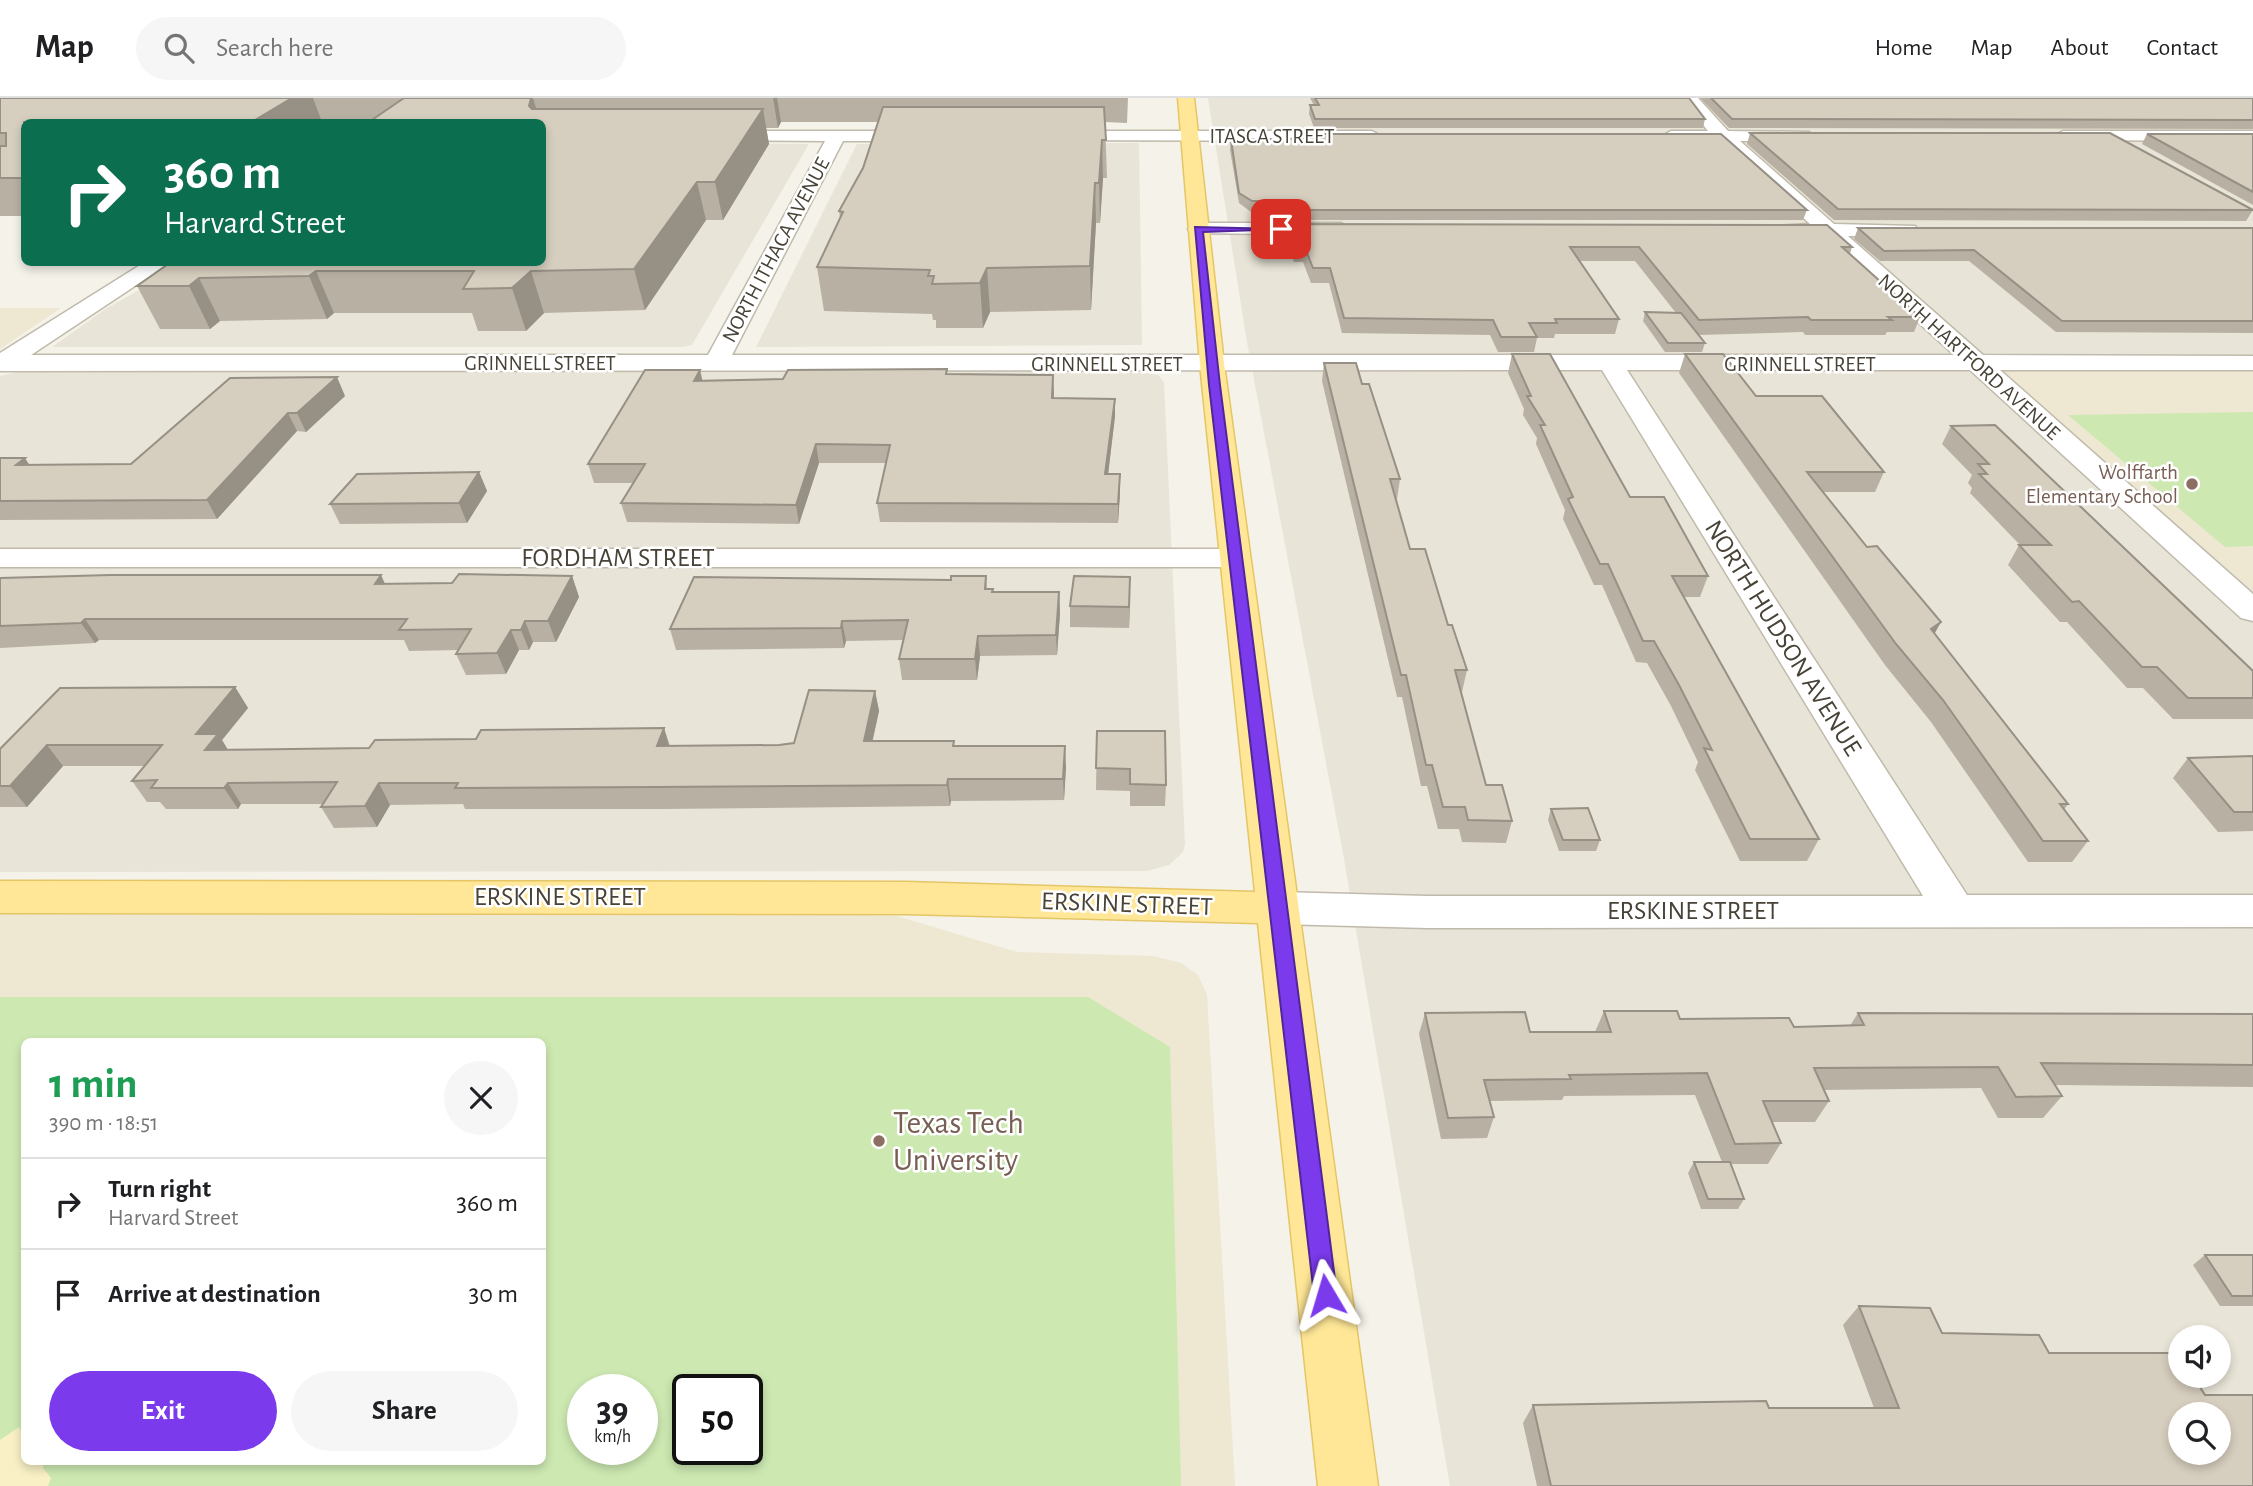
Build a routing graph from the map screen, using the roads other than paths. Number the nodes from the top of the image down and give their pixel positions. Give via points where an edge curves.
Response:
1 (1186, 98) edge
2 (1690, 98) edge
3 (700, 136) edge
4 (837, 136) junction
5 (948, 136) edge
6 (1030, 136) edge
7 (1190, 136) junction
8 (1395, 136) edge
9 (1655, 136) edge
10 (1724, 136) junction
11 (1820, 136) edge
12 (2040, 136) edge
13 (2109, 136) junction
14 (2253, 136) edge
15 (2142, 155) edge
16 (1198, 229) junction
17 (1364, 230) edge
18 (1763, 230) edge
19 (1831, 230) junction
20 (1927, 230) edge
21 (155, 266) edge
22 (1, 363) edge
23 (2253, 363) edge
24 (715, 364) junction
25 (1212, 364) junction
26 (1611, 364) junction
27 (1975, 364) junction
28 (0, 558) edge
29 (1235, 558) junction
30 (2253, 611) edge
31 (0, 897) edge
32 (1279, 908) junction
33 (2253, 911) edge
34 (1955, 912) junction
35 (1348, 1486) edge

1 - 7 main road
2 - 10 street, NORTH HARTFORD AVENUE via 1695,109
3 - 4 street
4 - 5 street
4 - 24 street, NORTH ITHACA AVENUE
6 - 7 street, ITASCA STREET
7 - 8 street, ITASCA STREET
7 - 16 main road
9 - 10 street
10 - 11 street
10 - 19 street, NORTH HARTFORD AVENUE
12 - 13 street
13 - 14 street
13 - 15 street
16 - 17 street
16 - 25 main road
18 - 19 street
19 - 20 street
19 - 27 street, NORTH HARTFORD AVENUE
21 - 22 street
22 - 24 street, GRINNELL STREET
23 - 27 street, GRINNELL STREET
24 - 25 street, GRINNELL STREET
25 - 26 street, GRINNELL STREET
25 - 29 main road
26 - 27 street, GRINNELL STREET
26 - 34 street, NORTH HUDSON AVENUE
27 - 30 street, NORTH HARTFORD AVENUE
28 - 29 street, FORDHAM STREET
29 - 32 main road
31 - 32 main road, ERSKINE STREET via 906,898
32 - 34 street, ERSKINE STREET
32 - 35 main road
33 - 34 street, ERSKINE STREET

